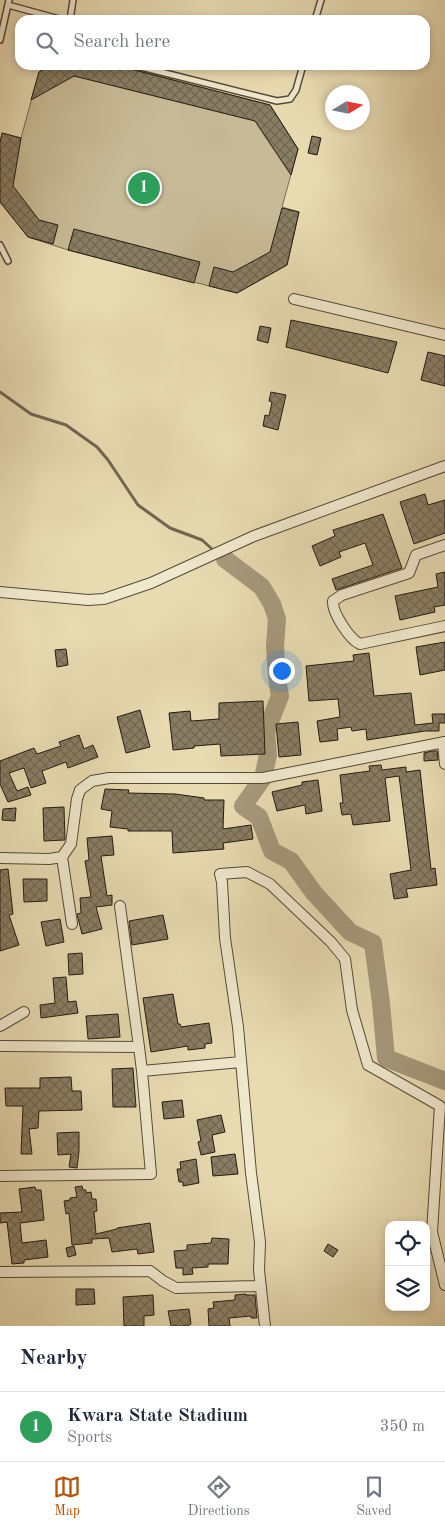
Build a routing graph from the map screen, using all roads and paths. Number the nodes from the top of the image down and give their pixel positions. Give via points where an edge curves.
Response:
1 (73, 0) edge
2 (321, 0) edge
3 (9, 2) edge
4 (48, 15) edge
5 (71, 15) edge
6 (317, 15) edge
7 (0, 40) edge
8 (152, 70) edge
9 (302, 70) edge
10 (0, 245) edge
11 (8, 261) dead end
12 (294, 299) dead end
13 (445, 335) edge
14 (445, 466) edge
15 (445, 544) edge
16 (0, 592) edge
17 (445, 626) edge
18 (444, 742) edge
19 (445, 764) edge
20 (62, 857) junction
21 (0, 858) edge
22 (120, 906) dead end
23 (72, 924) dead end
24 (24, 1012) dead end
25 (0, 1026) edge
26 (0, 1046) edge
27 (139, 1047) junction
28 (241, 1062) junction
29 (142, 1071) junction
30 (0, 1176) edge
31 (0, 1272) edge
32 (445, 1285) edge
33 (261, 1286) junction
34 (265, 1326) edge

1 - 5 lane
2 - 6 lane
3 - 4 lane
3 - 7 lane
8 - 9 lane via 277,101 290,98
10 - 11 lane
12 - 13 street
14 - 16 street via 254,536 151,583 104,599
15 - 17 street via 416,555 409,573 342,595 332,604 342,624 360,644
18 - 19 street
18 - 20 street via 268,777 109,778 92,781 80,790 71,844
20 - 21 street
20 - 23 street
22 - 27 street
24 - 25 street
26 - 27 street
27 - 29 street
28 - 29 street
28 - 32 street via 220,874 247,872 270,884 345,959 352,1010 368,1065 440,1106 432,1232
28 - 33 street via 260,1242
29 - 30 street via 151,1174
31 - 33 street via 150,1271 176,1288
33 - 34 street

